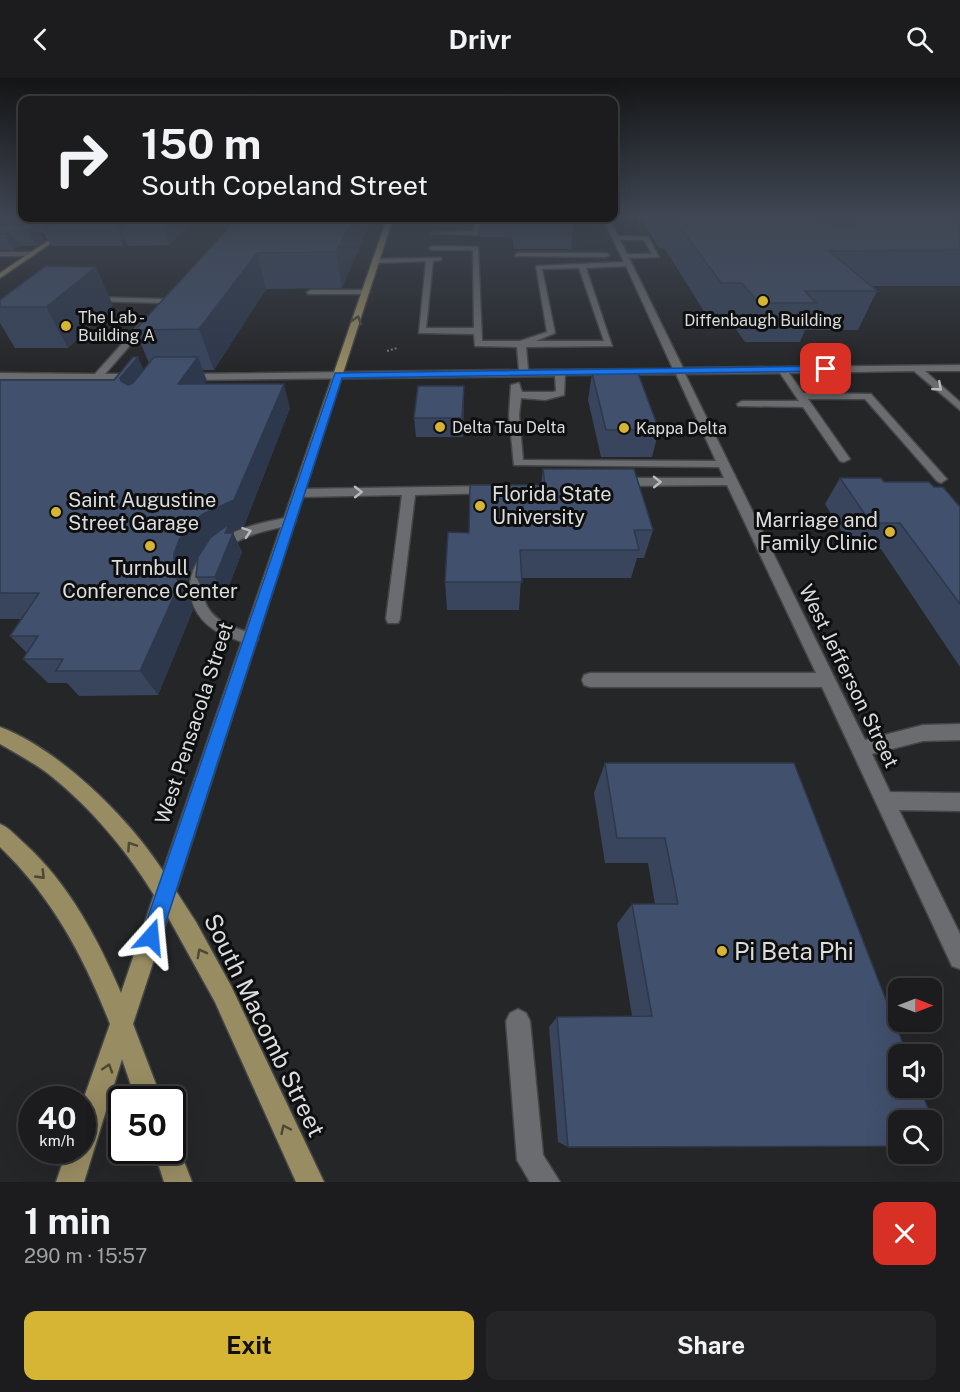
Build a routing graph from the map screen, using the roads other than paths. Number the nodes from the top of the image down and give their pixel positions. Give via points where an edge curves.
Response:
1 (374, 268) edge
2 (429, 268) edge
3 (476, 268) edge
4 (538, 268) edge
5 (550, 268) edge
6 (592, 268) edge
7 (630, 268) edge
8 (583, 269) junction
9 (311, 292) edge
10 (366, 292) junction
11 (172, 293) edge
12 (82, 299) edge
13 (165, 301) junction
14 (478, 331) junction
15 (521, 344) junction
16 (916, 368) junction
17 (960, 368) edge
18 (782, 369) junction
19 (680, 370) junction
20 (560, 372) junction
21 (519, 373) junction
22 (338, 375) junction
23 (0, 376) edge
24 (172, 376) edge
25 (97, 377) junction
26 (149, 377) edge
27 (516, 394) junction
28 (803, 400) junction
29 (742, 404) dead end
30 (960, 407) edge
31 (844, 459) dead end
32 (724, 464) junction
33 (941, 479) dead end
34 (732, 481) junction
35 (605, 483) edge
36 (500, 490) edge
37 (409, 491) junction
38 (299, 493) junction
39 (290, 521) junction
40 (393, 619) dead end
41 (250, 639) junction
42 (590, 680) dead end
43 (827, 680) junction
44 (960, 732) edge
45 (0, 735) edge
46 (860, 749) junction
47 (885, 801) junction
48 (960, 802) edge
49 (0, 834) edge
50 (166, 894) junction
51 (960, 958) edge
52 (518, 1021) dead end
53 (122, 1024) junction
54 (144, 1086) edge
55 (96, 1101) edge
56 (76, 1164) edge
57 (172, 1164) edge
58 (70, 1182) edge
59 (178, 1182) edge
60 (310, 1182) edge
61 (546, 1182) edge

1 - 10 main road, West Pensacola Street
2 - 14 street via 422,331
3 - 14 street
4 - 15 street via 551,333
5 - 8 street
6 - 8 street
7 - 19 street, West Jefferson Street
8 - 15 street via 609,344
9 - 10 street
22 -> 10 main road, West Pensacola Street
11 - 13 street
12 - 13 street
13 - 25 street
14 - 15 street via 478,345
15 - 21 street
16 - 17 street
16 - 18 street
16 -> 30 street
18 - 19 street
18 - 28 street
19 - 20 street
19 - 32 street, West Jefferson Street
20 - 21 street
20 - 27 street via 561,393
21 - 22 street
21 - 27 street
22 - 24 street
22 - 38 main road, West Pensacola Street
23 - 25 street
25 - 26 street
27 - 32 street via 518,463
28 - 29 street
28 - 31 street
28 - 33 street via 868,396
32 - 34 street, West Jefferson Street
35 -> 34 street
34 - 43 street, West Jefferson Street
36 - 37 street
38 -> 37 street
37 - 40 street
38 - 39 main road, West Pensacola Street
39 - 41 main road, West Pensacola Street
41 -> 39 street via 213,624 200,608 194,598 198,574 214,550 234,537
41 - 50 main road, West Pensacola Street
42 - 43 street
43 - 46 street, West Jefferson Street
44 - 46 street via 923,733
50 -> 45 main road, South Macomb Street via 96,803 64,773
46 - 47 street, West Jefferson Street
47 - 48 street
47 - 51 street, West Jefferson Street
49 -> 53 main road via 48,883 86,940
50 - 53 main road, West Pensacola Street
60 -> 50 main road, South Macomb Street via 219,985
52 - 61 street via 530,1160
53 - 54 main road
55 -> 53 main road, West Pensacola Street
56 - 58 main road
57 - 59 main road

